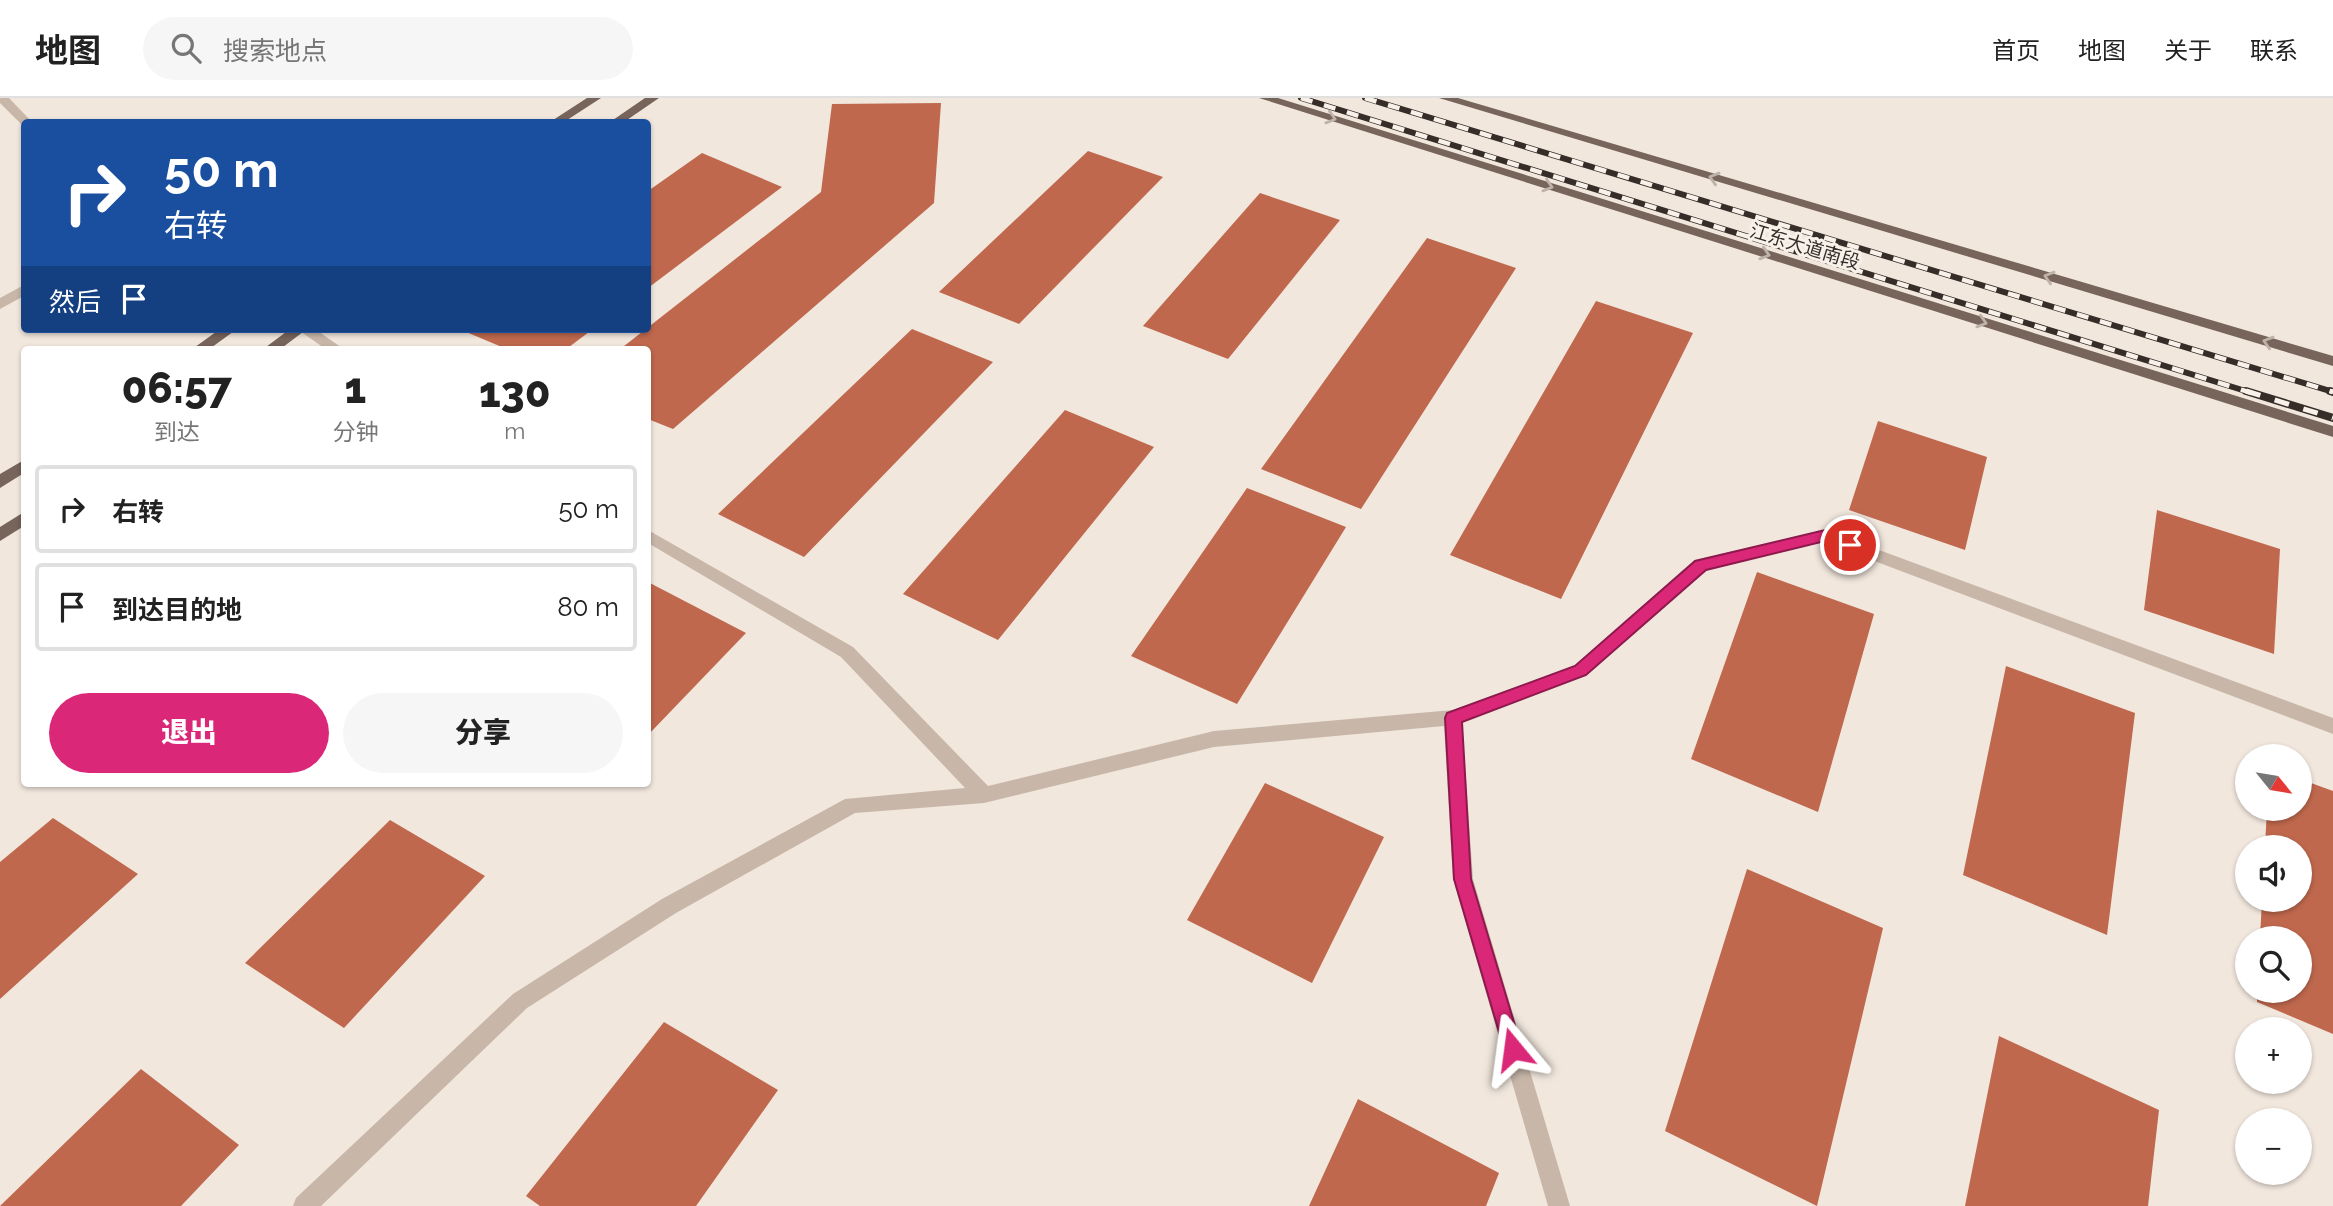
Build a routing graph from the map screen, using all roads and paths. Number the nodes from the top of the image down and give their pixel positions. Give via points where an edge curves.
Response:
1 (2, 98) edge
2 (595, 98) edge
3 (653, 98) edge
4 (1265, 98) edge
5 (1445, 98) edge
6 (23, 119) edge
7 (561, 119) edge
8 (621, 119) edge
9 (21, 292) edge
10 (0, 304) edge
11 (224, 333) edge
12 (296, 333) edge
13 (309, 333) edge
14 (204, 346) edge
15 (275, 346) edge
16 (331, 346) edge
17 (2333, 361) edge
18 (2333, 432) edge
19 (21, 468) edge
20 (0, 482) edge
21 (21, 521) edge
22 (0, 535) edge
23 (651, 538) edge
24 (1453, 718) junction
25 (2333, 726) edge
26 (984, 795) junction
27 (304, 1206) edge
28 (1559, 1206) edge

1 - 6 street
2 - 7 main road
3 - 8 main road
4 -> 18 main road, 江东大道南段
17 -> 5 main road, 江东大道南段
9 - 10 street
11 - 14 main road
12 - 15 main road
13 - 16 street
19 - 20 main road
21 - 22 main road
23 - 26 street via 847,652
24 - 25 street via 1580,671 1701,565 1825,536
24 - 26 street via 1214,739
24 - 28 street via 1462,879
26 - 27 street via 852,805 669,906 520,1001

